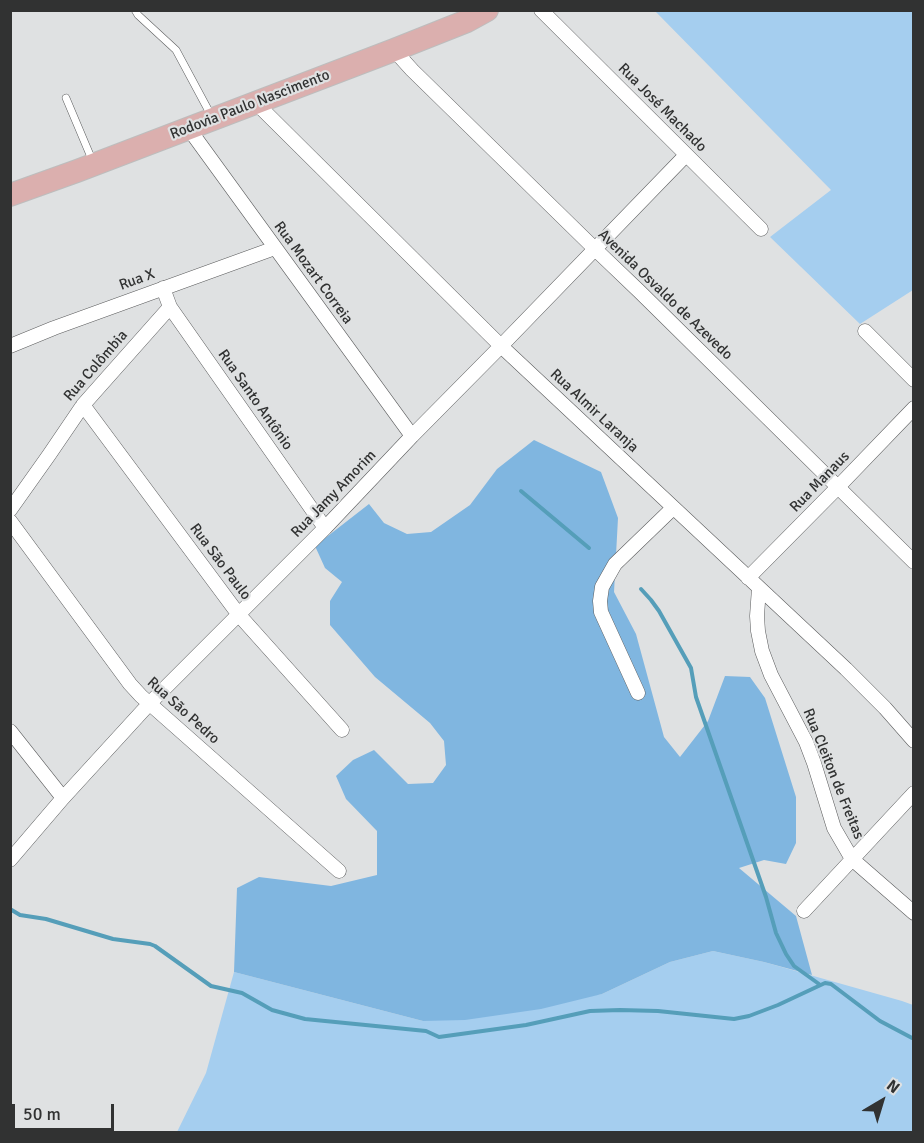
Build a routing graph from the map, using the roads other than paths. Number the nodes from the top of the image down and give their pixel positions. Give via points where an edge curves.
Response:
1 (135, 10) edge
2 (487, 10) edge
3 (541, 10) edge
4 (394, 50) junction
5 (66, 98) dead end
6 (255, 102) junction
7 (213, 119) junction
8 (189, 129) junction
9 (686, 155) junction
10 (94, 164) junction
11 (10, 195) edge
12 (761, 229) dead end
13 (275, 248) junction
14 (595, 249) junction
15 (163, 288) junction
16 (170, 307) junction
17 (865, 331) dead end
18 (10, 346) edge
19 (501, 346) junction
20 (914, 380) edge
21 (83, 405) junction
22 (914, 408) edge
23 (412, 436) junction
24 (837, 488) junction
25 (673, 508) junction
26 (10, 510) edge
27 (10, 521) edge
28 (325, 528) junction
29 (914, 562) edge
30 (748, 578) junction
31 (759, 588) junction
32 (239, 615) junction
33 (638, 693) dead end
34 (149, 704) junction
35 (342, 730) dead end
36 (10, 731) edge
37 (914, 741) edge
38 (914, 793) edge
39 (63, 798) junction
40 (852, 859) junction
41 (10, 860) edge
42 (339, 871) dead end
43 (804, 911) dead end
44 (914, 913) edge

1 - 7 lane via 176,50
2 - 4 main road, Rodovia Paulo Nascimento
3 - 9 street, Rua José Machado
4 - 6 main road, Rodovia Paulo Nascimento
4 - 14 street, Avenida Osvaldo de Azevedo
5 - 10 lane
6 - 7 main road, Rodovia Paulo Nascimento
6 - 19 street, Rua Almir Laranja
7 - 8 main road, Rodovia Paulo Nascimento
8 - 10 main road, Rodovia Paulo Nascimento
8 - 13 street, Rua Mozart Correia
9 - 12 street, Rua José Machado
9 - 14 street, Rua Jamy Amorim
10 - 11 main road, Rodovia Paulo Nascimento
13 - 15 street, Rua X
13 - 23 street, Rua Mozart Correia
14 - 19 street, Rua Jamy Amorim
14 - 24 street, Avenida Osvaldo de Azevedo
15 - 16 street, Rua Santo Antônio
15 - 18 street, Rua X
16 - 21 street, Rua Colômbia
16 - 28 street, Rua Santo Antônio
17 - 20 street
19 - 23 street, Rua Jamy Amorim
19 - 25 street, Rua Almir Laranja
21 - 26 street, Rua Colômbia
21 - 32 street, Rua São Paulo
22 - 24 street, Rua Manaus
23 - 28 street, Rua Jamy Amorim
24 - 29 street, Avenida Osvaldo de Azevedo
24 - 30 street, Rua Manaus
25 - 30 street, Rua Almir Laranja
25 - 33 street via 615,564 602,587 601,612
27 - 34 street, Rua São Pedro via 130,684
28 - 32 street, Rua Jamy Amorim
30 - 31 street, Rua Almir Laranja
31 - 37 street, Rua Almir Laranja via 846,669
31 - 40 street, Rua Cleiton de Freitas via 757,616 762,651 806,742 834,828
32 - 34 street, Rua Jamy Amorim
32 - 35 street, Rua São Paulo
34 - 39 street, Rua Jamy Amorim
34 - 42 street, Rua São Pedro
36 - 39 street
38 - 40 street
39 - 41 street, Rua Jamy Amorim
40 - 43 street
40 - 44 street, Rua Cleiton de Freitas

